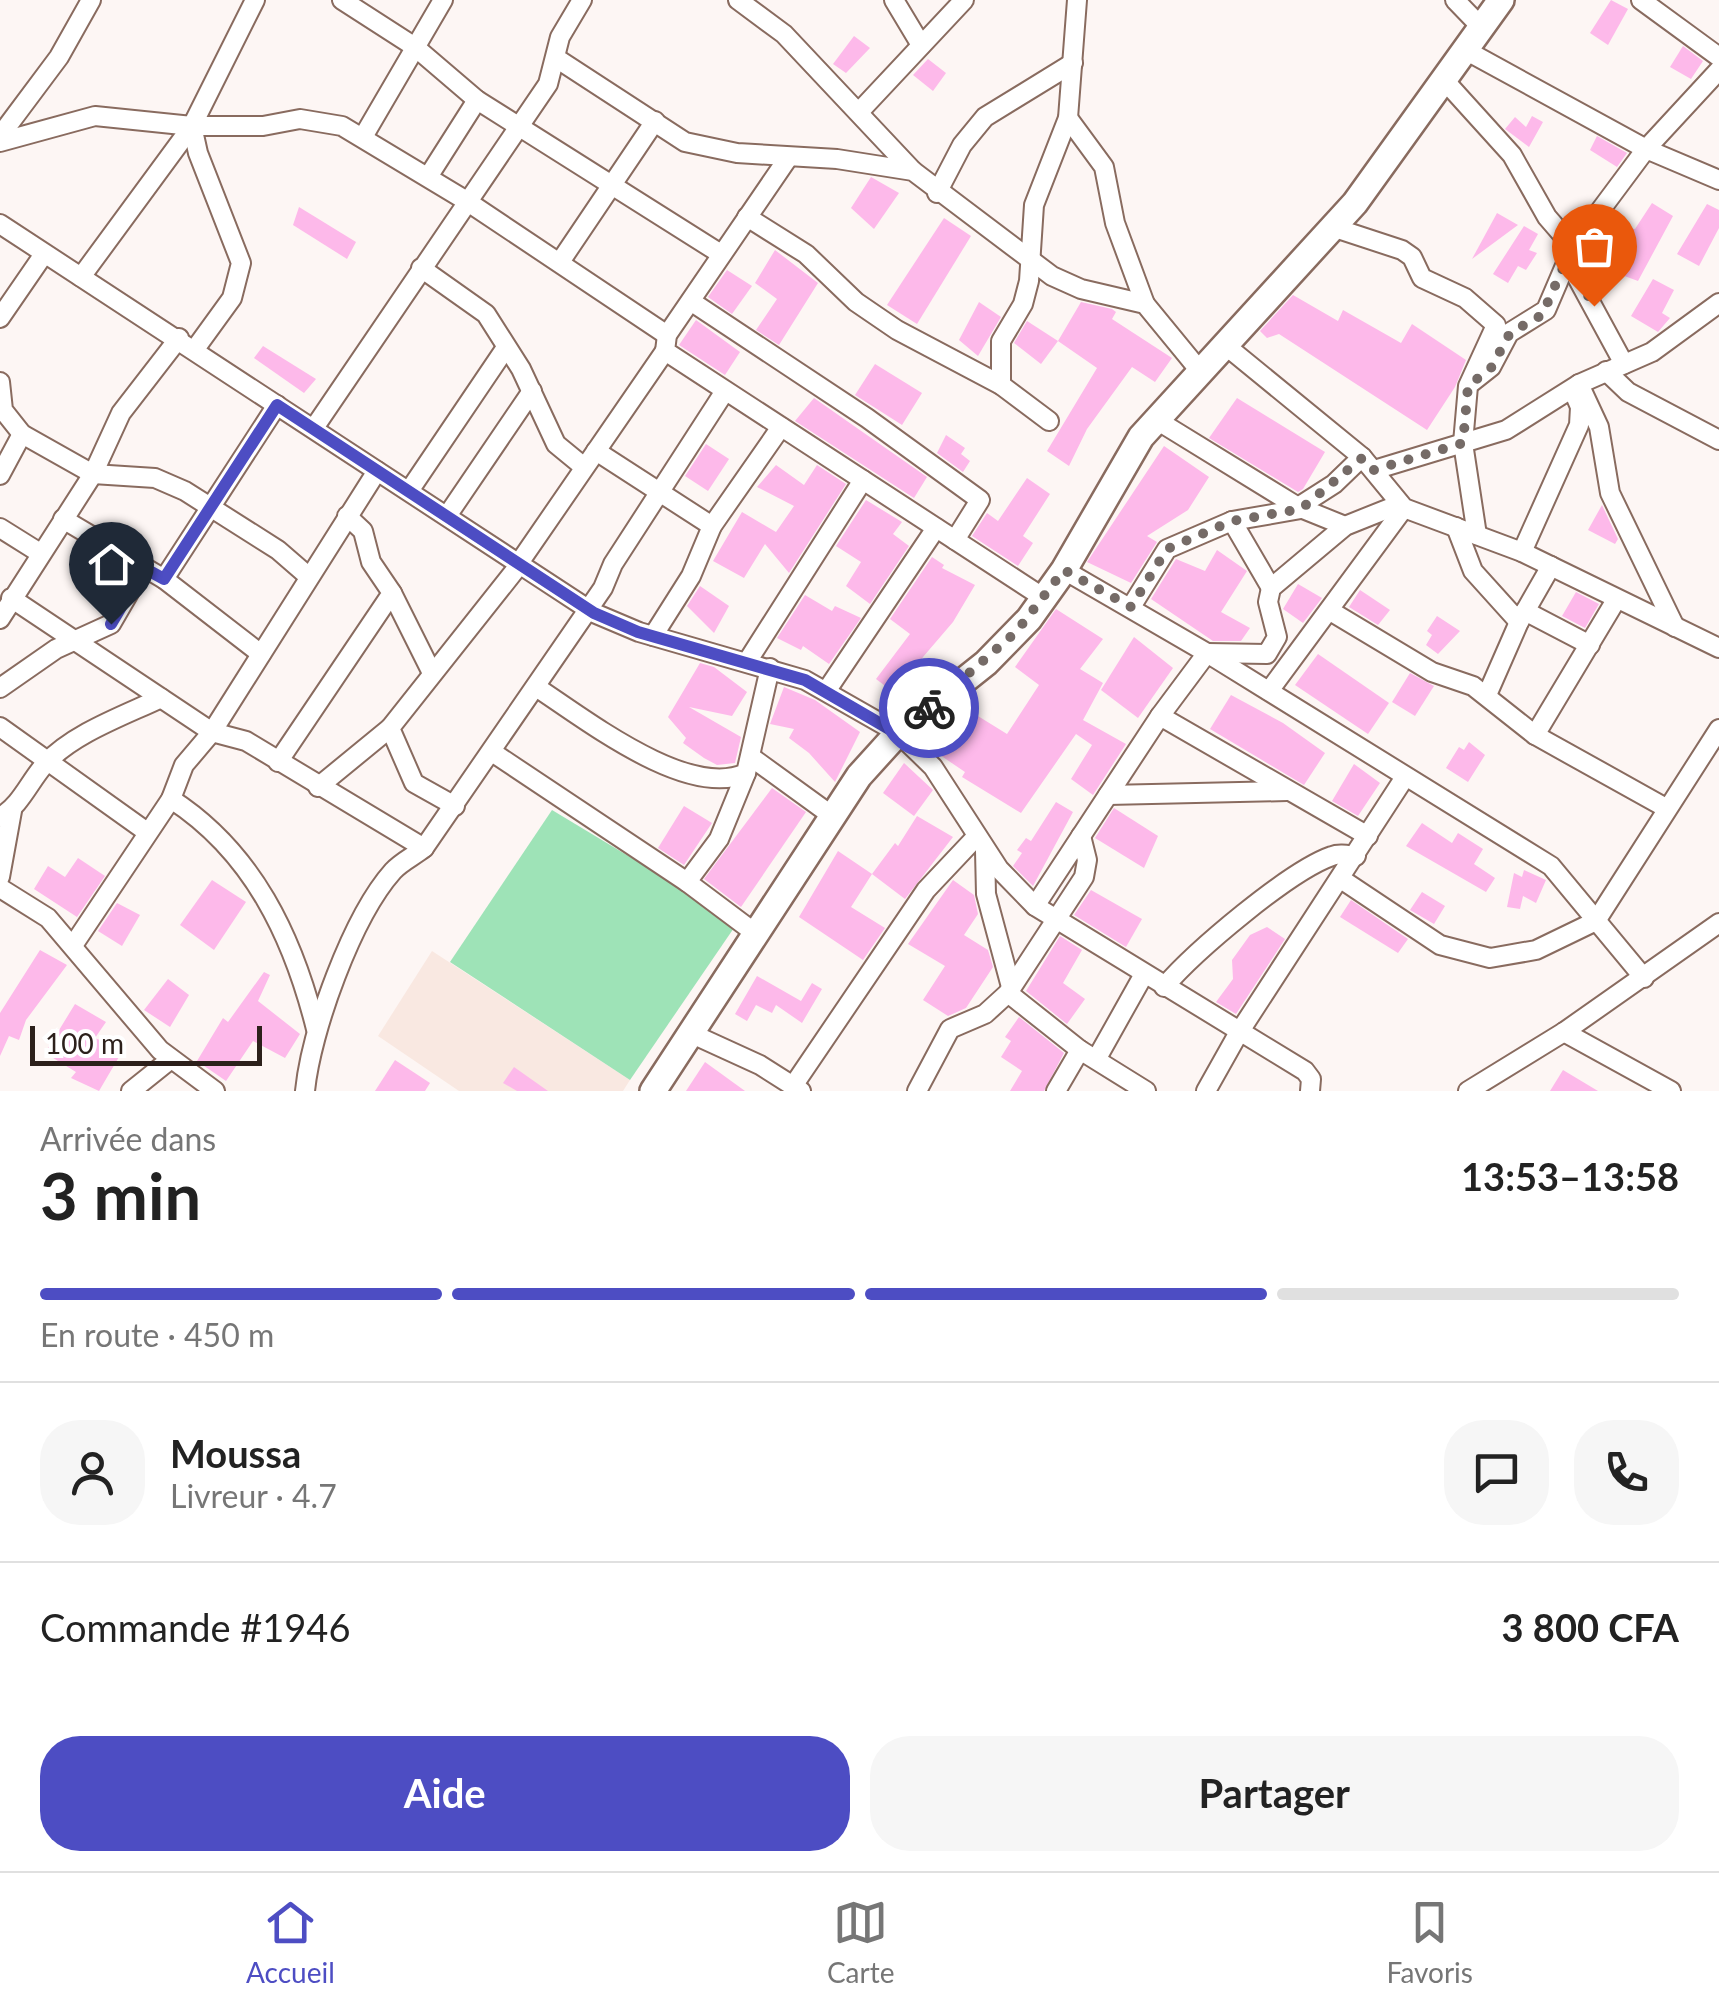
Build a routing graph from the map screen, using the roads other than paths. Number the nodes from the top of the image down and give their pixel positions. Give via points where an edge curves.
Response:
1 (91, 0) edge
2 (255, 0) edge
3 (342, 0) edge
4 (443, 0) edge
5 (582, 0) edge
6 (738, 0) edge
7 (894, 0) edge
8 (964, 0) edge
9 (1077, 0) edge
10 (1455, 0) edge
11 (1502, 0) edge
12 (1641, 0) edge
13 (1483, 30) junction
14 (921, 44) junction
15 (415, 47) junction
16 (1467, 51) junction
17 (1719, 56) edge
18 (556, 58) junction
19 (1073, 63) junction
20 (1719, 70) edge
21 (1445, 81) junction
22 (478, 100) junction
23 (859, 112) junction
24 (1068, 118) junction
25 (655, 121) junction
26 (192, 126) junction
27 (522, 126) junction
28 (363, 137) junction
29 (0, 139) edge
30 (1646, 149) junction
31 (788, 158) junction
32 (913, 171) junction
33 (428, 176) junction
34 (1719, 180) edge
35 (613, 185) junction
36 (937, 193) junction
37 (466, 200) junction
38 (747, 217) junction
39 (0, 224) edge
40 (1332, 226) junction
41 (1570, 253) junction
42 (44, 254) junction
43 (722, 254) junction
44 (1027, 258) junction
45 (560, 262) junction
46 (421, 268) junction
47 (81, 277) junction
48 (692, 302) junction
49 (1719, 303) edge
50 (1145, 304) junction
51 (0, 318) edge
52 (178, 338) junction
53 (666, 343) junction
54 (1225, 345) junction
55 (195, 349) junction
56 (505, 350) junction
57 (1624, 364) junction
58 (1200, 371) junction
59 (1606, 372) junction
60 (0, 382) edge
61 (1001, 385) junction
62 (1468, 386) junction
63 (1576, 386) junction
64 (725, 391) junction
65 (532, 392) junction
66 (277, 405) junction
67 (1156, 419) junction
68 (1049, 421) dead end
69 (781, 427) junction
70 (314, 428) junction
71 (22, 434) junction
72 (1719, 440) edge
73 (1463, 443) junction
74 (596, 451) junction
75 (1368, 464) junction
76 (584, 467) junction
77 (377, 470) junction
78 (93, 474) junction
79 (0, 475) edge
80 (863, 480) junction
81 (409, 491) junction
82 (658, 492) junction
83 (211, 504) junction
84 (1402, 506) junction
85 (1300, 508) junction
86 (347, 516) junction
87 (448, 516) junction
88 (63, 519) junction
89 (1232, 521) junction
90 (712, 526) junction
91 (1346, 526) junction
92 (1456, 527) junction
93 (0, 528) edge
94 (936, 528) junction
95 (1478, 534) junction
96 (955, 540) junction
97 (40, 552) junction
98 (1522, 552) junction
99 (520, 563) junction
100 (1551, 566) junction
101 (144, 568) junction
102 (1064, 570) junction
103 (308, 576) junction
104 (164, 579) junction
105 (1271, 588) junction
106 (392, 593) junction
107 (10, 598) junction
108 (1044, 598) junction
109 (1616, 600) junction
110 (1131, 607) junction
111 (587, 608) junction
112 (1332, 612) junction
113 (1522, 616) junction
114 (0, 619) edge
115 (1675, 628) junction
116 (653, 636) junction
117 (76, 641) junction
118 (1590, 645) junction
119 (1719, 648) edge
120 (1207, 652) junction
121 (261, 654) junction
122 (747, 662) junction
123 (770, 668) junction
124 (432, 674) junction
125 (536, 687) junction
126 (0, 688) edge
127 (827, 690) junction
128 (1270, 691) junction
129 (1487, 695) junction
130 (161, 698) junction
131 (1160, 716) junction
132 (0, 727) edge
133 (390, 728) junction
134 (1719, 728) edge
135 (212, 732) junction
136 (898, 734) junction
137 (1535, 735) junction
138 (492, 752) junction
139 (47, 762) junction
140 (278, 762) junction
141 (749, 765) junction
142 (1405, 777) junction
143 (318, 787) junction
144 (1290, 791) junction
145 (1108, 795) junction
146 (171, 799) junction
147 (455, 806) junction
148 (1666, 808) junction
149 (6, 814) edge
150 (832, 815) junction
151 (146, 832) junction
152 (1081, 836) junction
153 (1368, 836) junction
154 (981, 843) junction
155 (424, 848) junction
156 (1356, 856) junction
157 (0, 877) edge
158 (1341, 879) junction
159 (687, 882) junction
160 (0, 888) edge
161 (1035, 906) junction
162 (1057, 918) junction
163 (1596, 921) junction
164 (1715, 931) edge
165 (755, 933) junction
166 (74, 944) junction
167 (1143, 976) junction
168 (1644, 978) junction
169 (1164, 987) junction
170 (1010, 990) junction
171 (316, 1030) junction
172 (1564, 1032) junction
173 (690, 1033) junction
174 (1238, 1034) junction
175 (1089, 1054) junction
176 (171, 1059) junction
177 (190, 1084) edge
178 (662, 1088) edge
179 (797, 1088) edge
180 (131, 1091) edge
181 (214, 1091) edge
182 (305, 1091) edge
183 (917, 1091) edge
184 (1056, 1091) edge
185 (1146, 1091) edge
186 (1206, 1091) edge
187 (1310, 1091) edge
188 (1468, 1091) edge
189 (1671, 1091) edge

1 - 29 street
2 - 26 street
3 - 15 street
4 - 15 street
5 - 18 street via 564,27
6 - 23 street via 784,34
7 - 14 street
8 - 14 street
9 - 19 street
10 - 13 street
11 - 13 main road
12 - 17 street
13 - 16 main road
14 - 23 street
15 - 22 street
15 - 28 street
16 - 21 main road
16 - 30 street
18 - 25 street
18 - 27 street
19 - 24 street
19 - 36 street via 985,117
20 - 30 street
21 - 40 main road
21 - 41 street via 1512,155
22 - 27 street
22 - 33 street
23 - 32 street
24 - 44 street via 1034,205
24 - 50 street via 1104,167 1114,223
25 - 31 street via 706,149
25 - 35 street
26 - 28 street via 300,119
26 - 29 street via 94,116
26 - 47 street
26 - 55 street via 241,263 232,298
27 - 35 street
27 - 37 street
28 - 33 street
30 - 34 street
30 - 41 street
31 - 32 street
31 - 38 street
32 - 36 street
33 - 37 street
35 - 43 street
35 - 45 street
36 - 44 street
37 - 45 street
37 - 46 street
38 - 43 street
38 - 61 street via 806,254 897,330
39 - 42 street
40 - 54 main road
40 - 62 street via 1402,250 1422,278 1465,298 1496,325
41 - 57 street
41 - 62 street via 1542,315 1510,333 1491,368
42 - 47 street
42 - 51 street
43 - 48 street
44 - 50 street via 1080,289
44 - 61 street via 1023,304 1001,341
45 - 53 street
46 - 56 street via 478,306
46 - 70 street
47 - 52 street
48 - 53 street
48 - 96 street via 980,500
49 - 57 street via 1652,352
50 - 58 street
52 - 55 street
52 - 78 street via 121,413
53 - 64 street
53 - 74 street
54 - 58 main road
54 - 75 street
55 - 66 street
56 - 65 street
56 - 81 street
57 - 59 street
58 - 67 main road
59 - 63 street
59 - 72 street via 1628,392
60 - 71 street via 4,410
61 - 68 street
62 - 73 street
63 - 73 street via 1520,423
63 - 98 street via 1578,425
63 - 115 street via 1599,427 1610,493
64 - 69 street
64 - 82 street
65 - 76 street via 556,444
65 - 87 street
66 - 70 street
66 - 83 street
67 - 85 street
67 - 102 main road
69 - 80 street
69 - 90 street
70 - 77 street
71 - 78 street
71 - 79 street
73 - 75 street
73 - 95 street
74 - 76 street
74 - 82 street
75 - 84 street
75 - 85 street
76 - 99 street
77 - 81 street
77 - 86 street
78 - 83 street via 155,478
78 - 88 street
80 - 94 street
80 - 122 street
81 - 87 street
82 - 90 street
82 - 111 street
83 - 103 street
83 - 104 street
84 - 91 street
84 - 92 street
84 - 112 street
85 - 89 street
85 - 91 street
86 - 103 street
86 - 106 street via 363,531 367,552
87 - 99 street
88 - 97 street
88 - 101 street
89 - 105 street
89 - 110 street via 1167,549
90 - 116 street via 691,576
91 - 105 street
92 - 95 street
92 - 113 street via 1473,571
93 - 97 street
94 - 96 street
94 - 127 street
95 - 98 street
96 - 108 street
97 - 107 street
98 - 100 street
99 - 111 street
99 - 124 street
100 - 109 street
100 - 113 street
101 - 104 street
101 - 117 street via 111,624
102 - 108 main road
102 - 110 street
103 - 121 street
104 - 121 street
105 - 120 street via 1277,637 1271,651
106 - 124 street
106 - 140 street
107 - 114 street
107 - 117 street
108 - 136 main road via 986,663
109 - 115 street
109 - 118 street
110 - 120 street
111 - 116 street
111 - 125 street
112 - 128 street
112 - 129 street via 1432,672
113 - 118 street
113 - 129 street
115 - 119 street
116 - 122 street
117 - 126 street
117 - 130 street
118 - 137 street
120 - 128 street
120 - 131 street
121 - 135 street
122 - 123 street
123 - 127 street
123 - 141 street
124 - 133 street
125 - 138 street
125 - 141 street via 662,763 712,780
127 - 136 street
128 - 142 street
129 - 137 street
130 - 135 street
130 - 139 street
131 - 144 street
131 - 145 street
132 - 139 street
133 - 143 street
133 - 147 street via 414,784
134 - 148 street
135 - 140 street via 246,741
135 - 146 street via 184,765
136 - 150 main road
136 - 154 street via 933,767
137 - 148 street
138 - 147 street
138 - 159 street
139 - 149 street
139 - 151 street
140 - 143 street
141 - 150 street
141 - 159 street via 719,838
142 - 153 street
142 - 163 street via 1551,866
143 - 155 street
144 - 145 street
144 - 153 street
145 - 152 street
146 - 151 street
146 - 171 street via 222,839 284,927
147 - 155 street
148 - 163 street
149 - 157 street
150 - 165 main road
151 - 166 street
152 - 161 street
152 - 162 street via 1087,868
153 - 156 street
154 - 161 street
154 - 170 street
154 - 179 street via 926,890
155 - 171 street via 393,871 375,897
156 - 158 street
156 - 169 street via 1335,854 1307,870
158 - 163 street via 1440,944 1490,958 1536,950
158 - 174 street
159 - 165 street
160 - 166 street via 48,918
161 - 162 street
162 - 167 street
162 - 170 street
163 - 168 street
164 - 168 street
165 - 173 main road
166 - 176 street
167 - 169 street
167 - 175 street
168 - 172 street
169 - 174 street
170 - 175 street
170 - 183 street via 986,1014 950,1029
171 - 182 street
172 - 188 street
172 - 189 street
173 - 178 main road
173 - 179 street
174 - 186 street
174 - 187 street via 1305,1071
175 - 184 street
175 - 185 street
176 - 177 street
176 - 180 street
177 - 181 street

